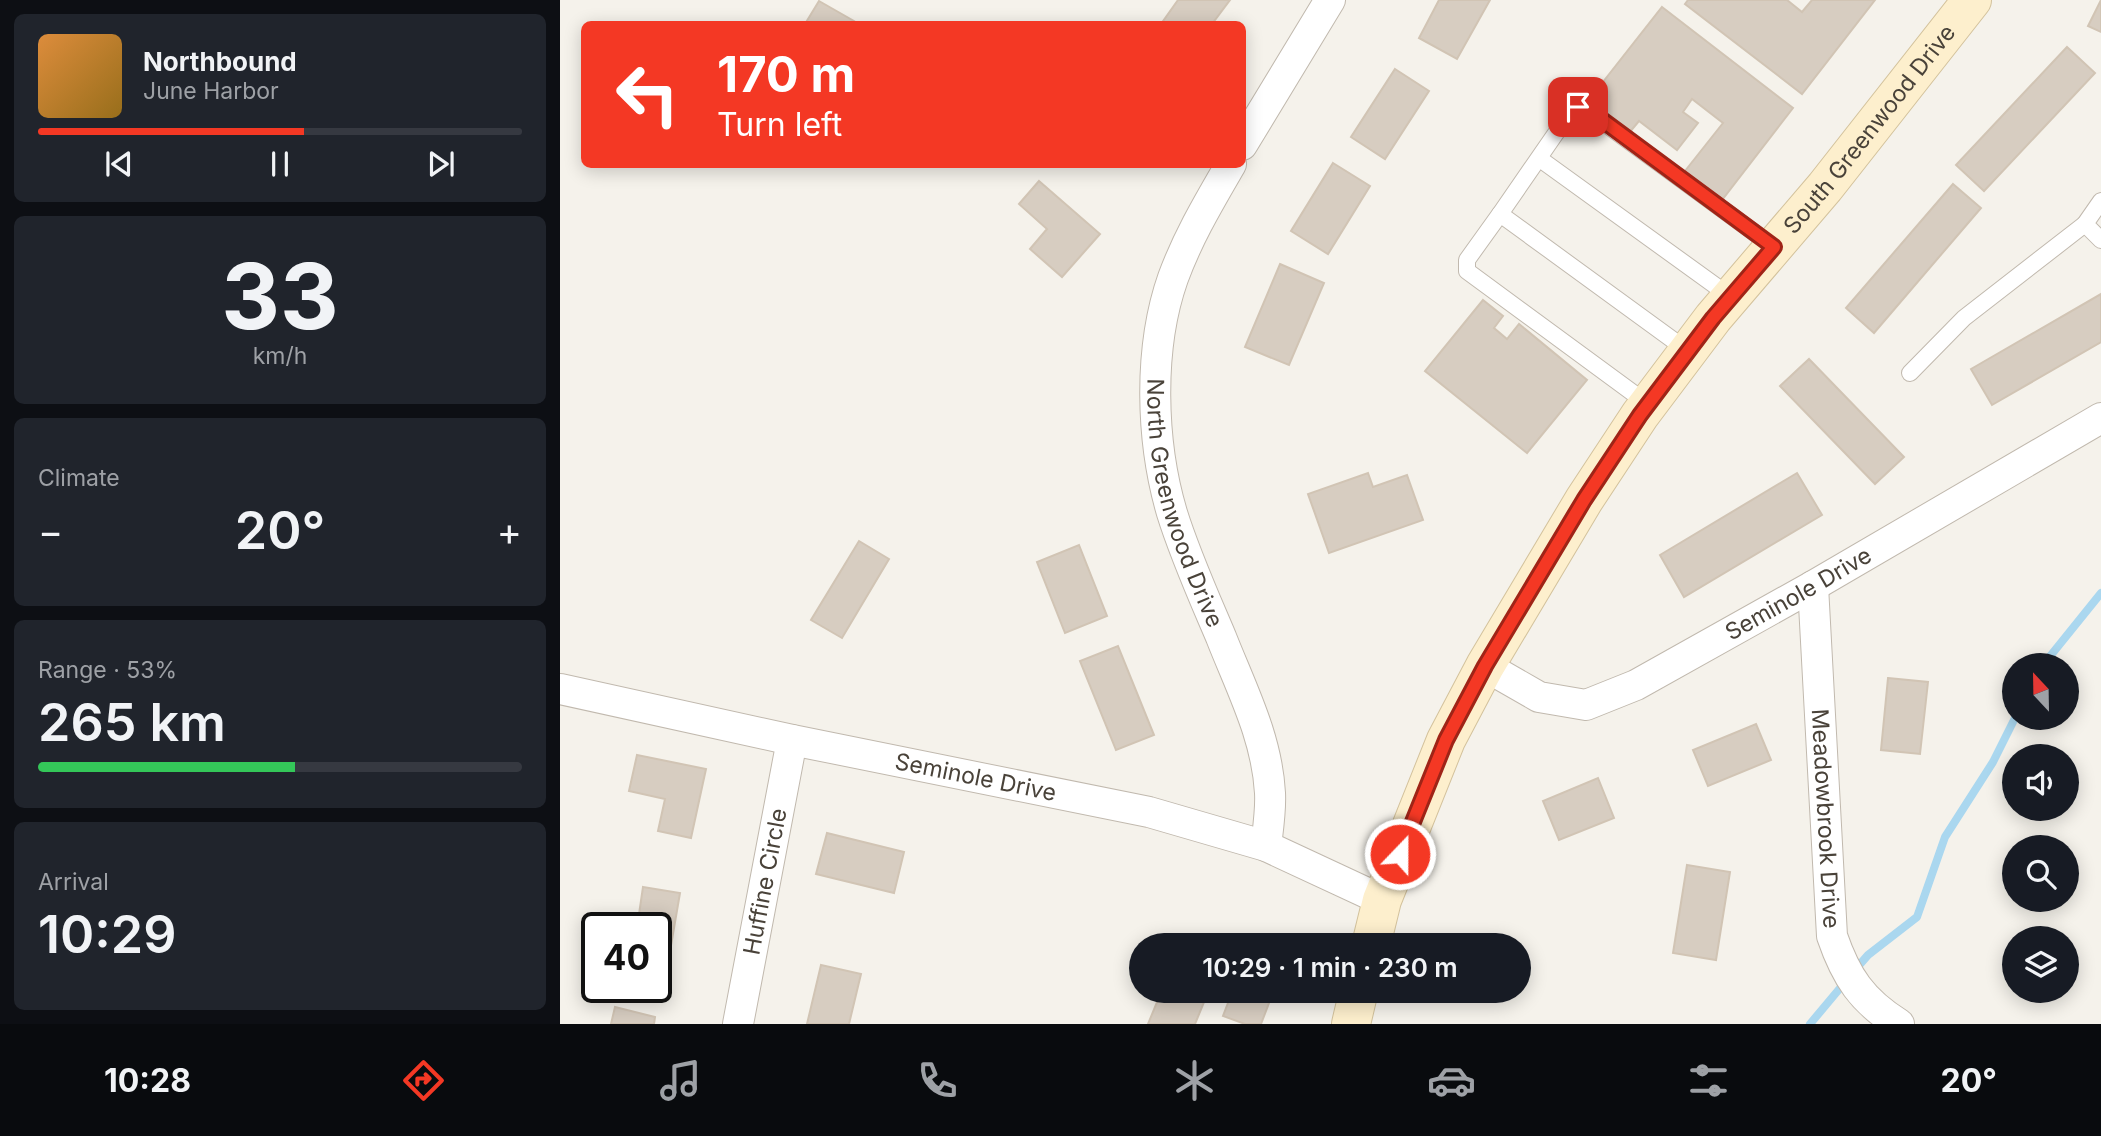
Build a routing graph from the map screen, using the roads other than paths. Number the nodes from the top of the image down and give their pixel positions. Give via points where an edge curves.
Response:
1 (1330, 0) edge
2 (1962, 3) edge
3 (1246, 138) edge
4 (1540, 159) junction
5 (1229, 168) edge
6 (2101, 201) edge
7 (1500, 214) junction
8 (2085, 224) junction
9 (2101, 240) edge
10 (1774, 247) junction
11 (1731, 297) junction
12 (1688, 351) junction
13 (1910, 373) dead end
14 (1648, 404) junction
15 (2101, 418) edge
16 (1813, 586) junction
17 (1485, 666) junction
18 (560, 689) edge
19 (792, 740) junction
20 (1266, 846) junction
21 (1382, 900) junction
22 (1374, 933) edge
23 (1356, 1003) edge
24 (738, 1024) edge
25 (1351, 1024) edge
26 (1899, 1024) edge

1 - 3 street
2 - 10 street, South Greenwood Drive via 1825,187
4 - 7 lane
4 - 10 lane via 1565,120 1581,106
4 - 11 lane
5 - 20 street, North Greenwood Drive via 1193,230 1173,279 1159,331 1156,393 1161,461 1172,513 1247,696 1267,761 1271,796
6 - 8 lane
7 - 12 lane
7 - 14 lane via 1467,260 1467,271
8 - 9 lane
8 - 13 lane via 1964,318
10 - 11 street, South Greenwood Drive
11 - 12 street, South Greenwood Drive
12 - 14 street, South Greenwood Drive
14 - 17 street, South Greenwood Drive via 1584,500
15 - 16 street, Seminole Drive
16 - 17 street, Seminole Drive via 1648,679 1586,705 1539,697
16 - 26 street, Meadowbrook Drive via 1832,936 1842,967 1864,998
17 - 21 street, South Greenwood Drive via 1446,740
18 - 19 street, Seminole Drive
19 - 20 street, Seminole Drive via 1149,811
19 - 24 street, Huffine Circle
20 - 21 street, Seminole Drive
21 - 22 street, South Greenwood Drive
23 - 25 street

